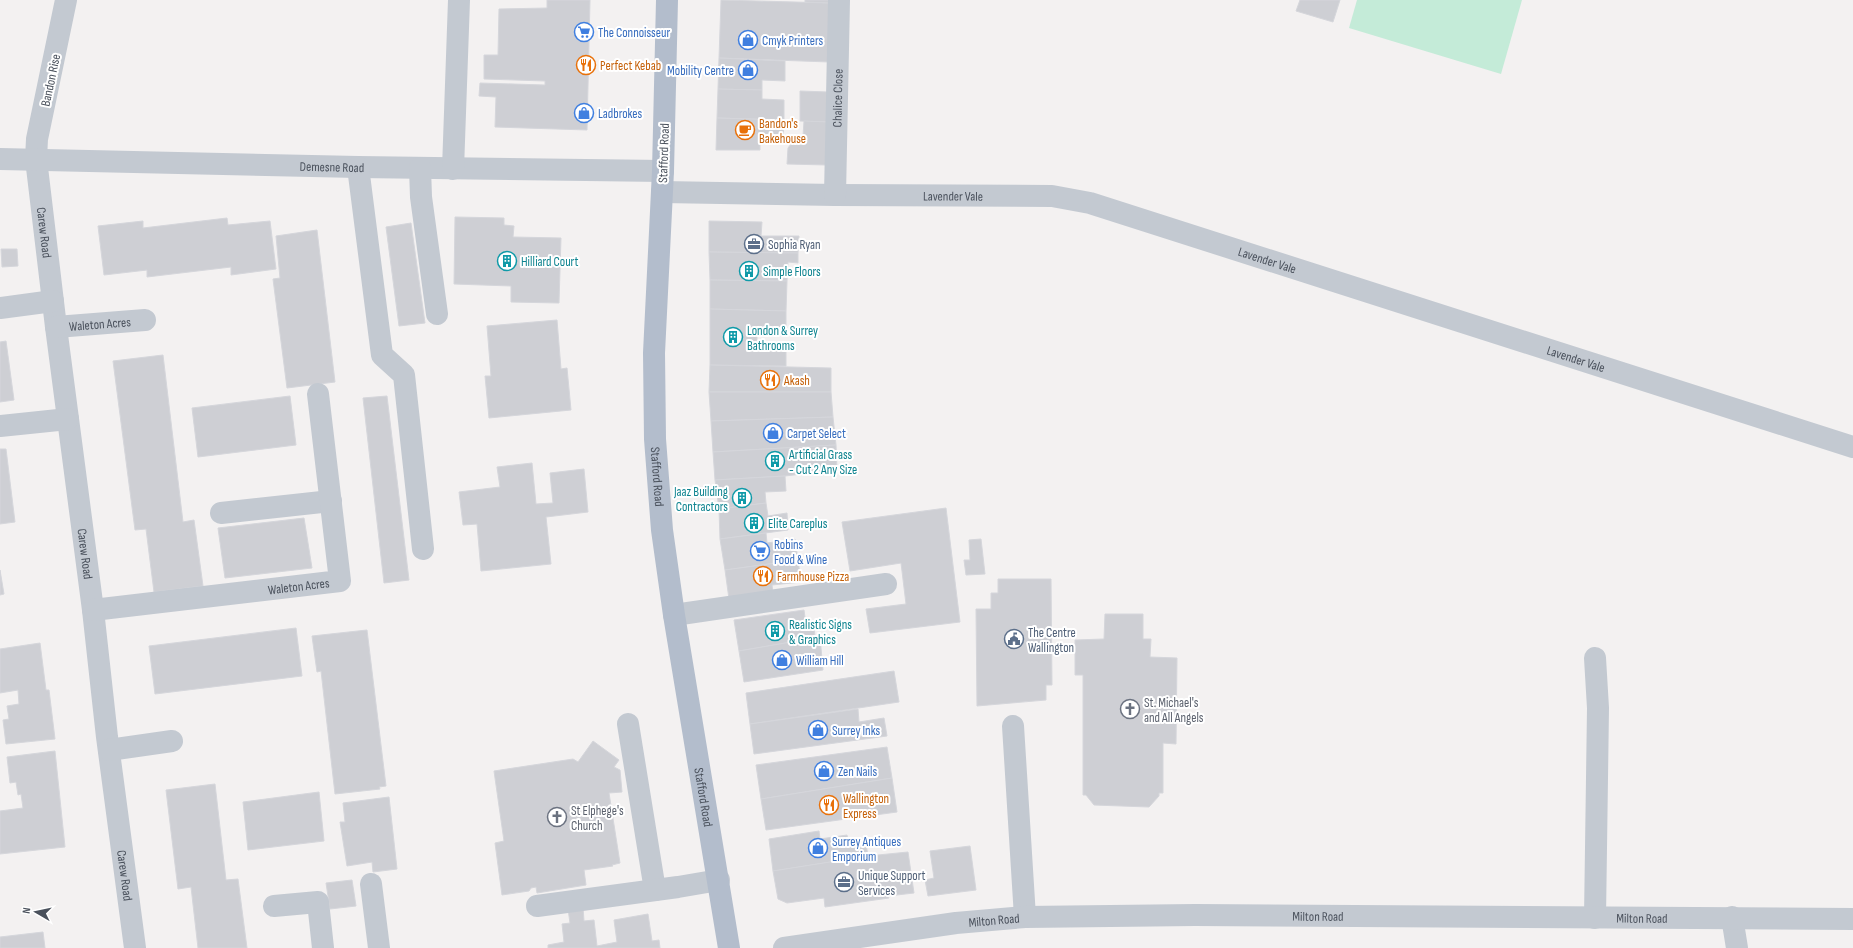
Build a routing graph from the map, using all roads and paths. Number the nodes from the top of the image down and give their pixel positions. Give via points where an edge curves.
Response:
1 (66, 0) edge
2 (459, 0) edge
3 (667, 0) edge
4 (839, 0) edge
5 (0, 159) edge
6 (36, 159) junction
7 (358, 167) junction
8 (420, 168) junction
9 (453, 169) junction
10 (663, 181) junction
11 (835, 195) junction
12 (53, 301) junction
13 (0, 308) edge
14 (437, 314) dead end
15 (145, 320) dead end
16 (56, 327) junction
17 (318, 394) dead end
18 (68, 419) junction
19 (0, 426) edge
20 (1853, 447) edge
21 (330, 501) junction
22 (220, 513) dead end
23 (423, 549) dead end
24 (886, 584) dead end
25 (93, 610) junction
26 (674, 615) junction
27 (1595, 658) dead end
28 (628, 724) dead end
29 (1012, 726) dead end
30 (172, 741) dead end
31 (109, 750) junction
32 (719, 880) junction
33 (371, 884) dead end
34 (655, 890) junction
35 (274, 906) dead end
36 (537, 906) dead end
37 (1025, 917) junction
38 (1732, 917) junction
39 (1595, 918) junction
40 (1853, 919) edge
41 (135, 948) edge
42 (323, 948) edge
43 (379, 948) edge
44 (729, 948) edge
45 (784, 948) edge
46 (1737, 948) edge

1 - 6 street, Bandon Rise via 37,139
2 - 9 street
3 - 10 main road, Stafford Road
4 - 11 street, Chalice Close
5 - 6 street, Demesne Road
6 - 7 street, Demesne Road
6 - 12 street, Carew Road
7 - 8 street, Demesne Road
7 - 23 street via 382,355 404,375
8 - 9 street, Demesne Road
8 - 14 street via 421,197
9 - 10 street, Demesne Road via 493,168
10 - 11 street, Lavender Vale
10 - 26 main road, Stafford Road via 654,353 655,438 662,530
11 - 20 street, Lavender Vale via 1052,196 1090,203
12 - 13 street
12 - 16 street, Carew Road
15 - 16 street, Waleton Acres
16 - 18 street, Carew Road
17 - 21 street, Waleton Acres
18 - 19 street
18 - 25 street, Carew Road
21 - 22 street
21 - 25 street, Waleton Acres via 340,581
24 - 26 street
25 - 31 street, Carew Road
26 - 32 main road, Stafford Road
27 - 39 street via 1598,708
28 - 34 street
29 - 37 street
30 - 31 street
31 - 41 street, Carew Road
32 - 34 street
32 - 44 main road, Stafford Road
33 - 43 street
34 - 36 street
35 - 42 street via 318,902
37 - 39 street, Milton Road via 1203,915
37 - 45 street, Milton Road via 956,923
38 - 39 street, Milton Road
38 - 40 street, Milton Road
38 - 46 street

